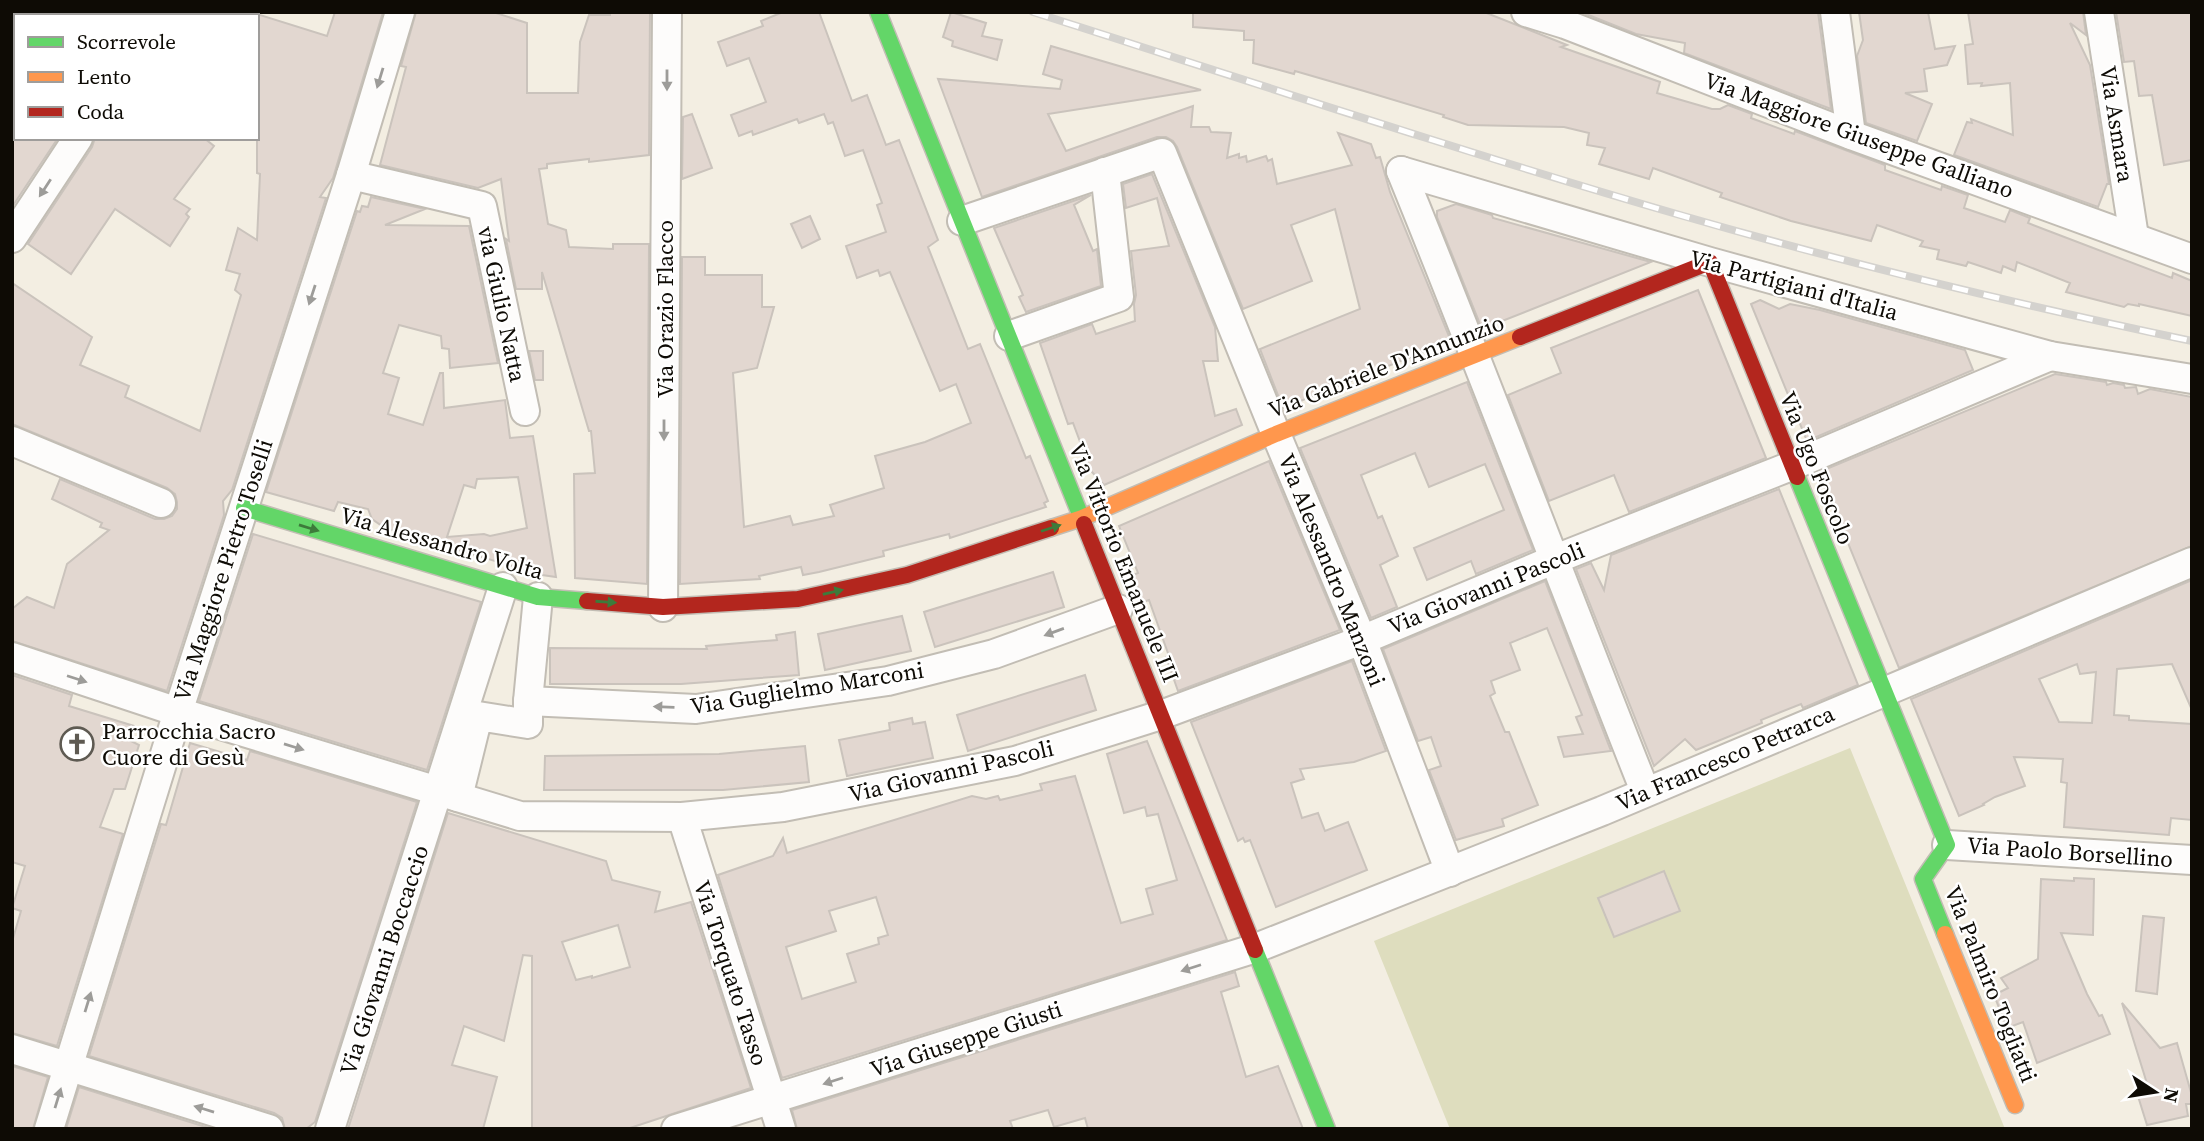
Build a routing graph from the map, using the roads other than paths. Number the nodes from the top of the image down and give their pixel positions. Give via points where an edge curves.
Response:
1 (400, 12) edge
2 (667, 12) edge
3 (878, 12) edge
4 (1526, 12) edge
5 (1835, 12) edge
6 (2099, 12) edge
7 (1564, 18) edge
8 (1851, 135) junction
9 (77, 140) edge
10 (1105, 172) junction
11 (351, 175) junction
12 (962, 221) junction
13 (2134, 237) junction
14 (12, 238) edge
15 (2192, 259) edge
16 (1710, 262) junction
17 (1009, 336) junction
18 (1476, 356) junction
19 (2050, 356) junction
20 (2192, 379) edge
21 (525, 411) dead end
22 (1276, 434) junction
23 (12, 441) edge
24 (1791, 466) junction
25 (161, 503) dead end
26 (244, 508) junction
27 (1082, 518) junction
28 (1553, 560) junction
29 (2192, 562) edge
30 (503, 587) junction
31 (538, 597) junction
32 (663, 607) junction
33 (1118, 609) junction
34 (1363, 639) junction
35 (12, 657) edge
36 (1884, 690) junction
37 (528, 701) junction
38 (178, 712) junction
39 (1161, 715) junction
40 (1645, 791) junction
41 (448, 794) junction
42 (682, 817) junction
43 (1947, 845) junction
44 (2192, 860) edge
45 (1450, 872) junction
46 (1256, 947) junction
47 (12, 1049) edge
48 (68, 1067) junction
49 (772, 1100) junction
50 (2015, 1105) dead end
51 (49, 1129) edge
52 (269, 1129) edge
53 (330, 1129) edge
54 (676, 1129) edge
55 (780, 1129) edge
56 (1327, 1129) edge

1 -> 11 street, Via Maggiore Pietro Toselli
2 -> 32 street, Via Orazio Flacco
3 - 12 street, Via Vittorio Emanuele III
4 - 7 street, Via Maggiore Giuseppe Galliano
5 - 8 street
6 - 13 street, Via Asmara
7 - 8 street, Via Maggiore Giuseppe Galliano
8 - 13 street, Via Maggiore Giuseppe Galliano
9 -> 14 street
10 - 12 street
10 - 17 street via 1119,297
10 - 22 street, Via Alessandro Manzoni via 1162,153
11 - 21 street, via Giulio Natta via 482,206
11 -> 26 street, Via Maggiore Pietro Toselli
12 - 17 street, Via Vittorio Emanuele III
13 - 15 street, Via Maggiore Giuseppe Galliano
16 - 18 street, Via Gabriele D'Annunzio
16 - 18 street, Via Partigiani d'Italia via 1401,172
16 - 19 street, Via Partigiani d'Italia
16 - 24 street, Via Ugo Foscolo
17 - 27 street, Via Vittorio Emanuele III
18 - 22 street, Via Gabriele D'Annunzio
18 - 28 street
19 - 20 street, Via Partigiani d'Italia
19 - 24 street, Via Giovanni Pascoli
22 - 27 street, Via Gabriele D'Annunzio
22 - 34 street, Via Alessandro Manzoni
23 - 25 street
24 - 28 street, Via Giovanni Pascoli
24 - 36 street, Via Ugo Foscolo
26 -> 30 street, Via Alessandro Volta
26 - 38 street, Via Maggiore Pietro Toselli
32 -> 27 street, Via Alessandro Volta via 798,599 907,575
27 - 33 street, Via Vittorio Emanuele III
28 - 34 street, Via Giovanni Pascoli
28 - 40 street
29 - 36 street, Via Francesco Petrarca
30 - 31 street, Via Alessandro Volta
30 - 41 street
31 -> 32 street, Via Alessandro Volta
31 - 37 street
33 -> 37 street, Via Guglielmo Marconi via 994,654 888,681 696,709
33 - 39 street, Via Vittorio Emanuele III
34 - 39 street, Via Giovanni Pascoli
34 - 45 street, Via Alessandro Manzoni
35 -> 38 street, Via Giovanni Pascoli
36 - 40 street, Via Francesco Petrarca
36 - 43 street
37 - 41 street via 528,724 478,716
38 -> 41 street, Via Giovanni Pascoli
48 -> 38 street, Via Maggiore Pietro Toselli
39 - 42 street, Via Giovanni Pascoli via 1015,761 783,807
39 - 46 street, Via Vittorio Emanuele III
40 - 45 street, Via Francesco Petrarca
41 - 42 street, Via Giovanni Pascoli via 520,816
41 - 53 street, Via Giovanni Boccaccio
42 - 49 street, Via Torquato Tasso
43 - 44 street, Via Paolo Borsellino
43 - 50 street, Via Palmiro Togliatti via 1923,879
45 - 46 street, Via Francesco Petrarca
46 -> 49 street, Via Giuseppe Giusti
46 - 56 street, Via Vittorio Emanuele III
47 - 48 street
51 -> 48 street, Via Maggiore Pietro Toselli
52 -> 48 street
49 - 54 street, Via Giuseppe Giusti
49 - 55 street, Via Torquato Tasso

